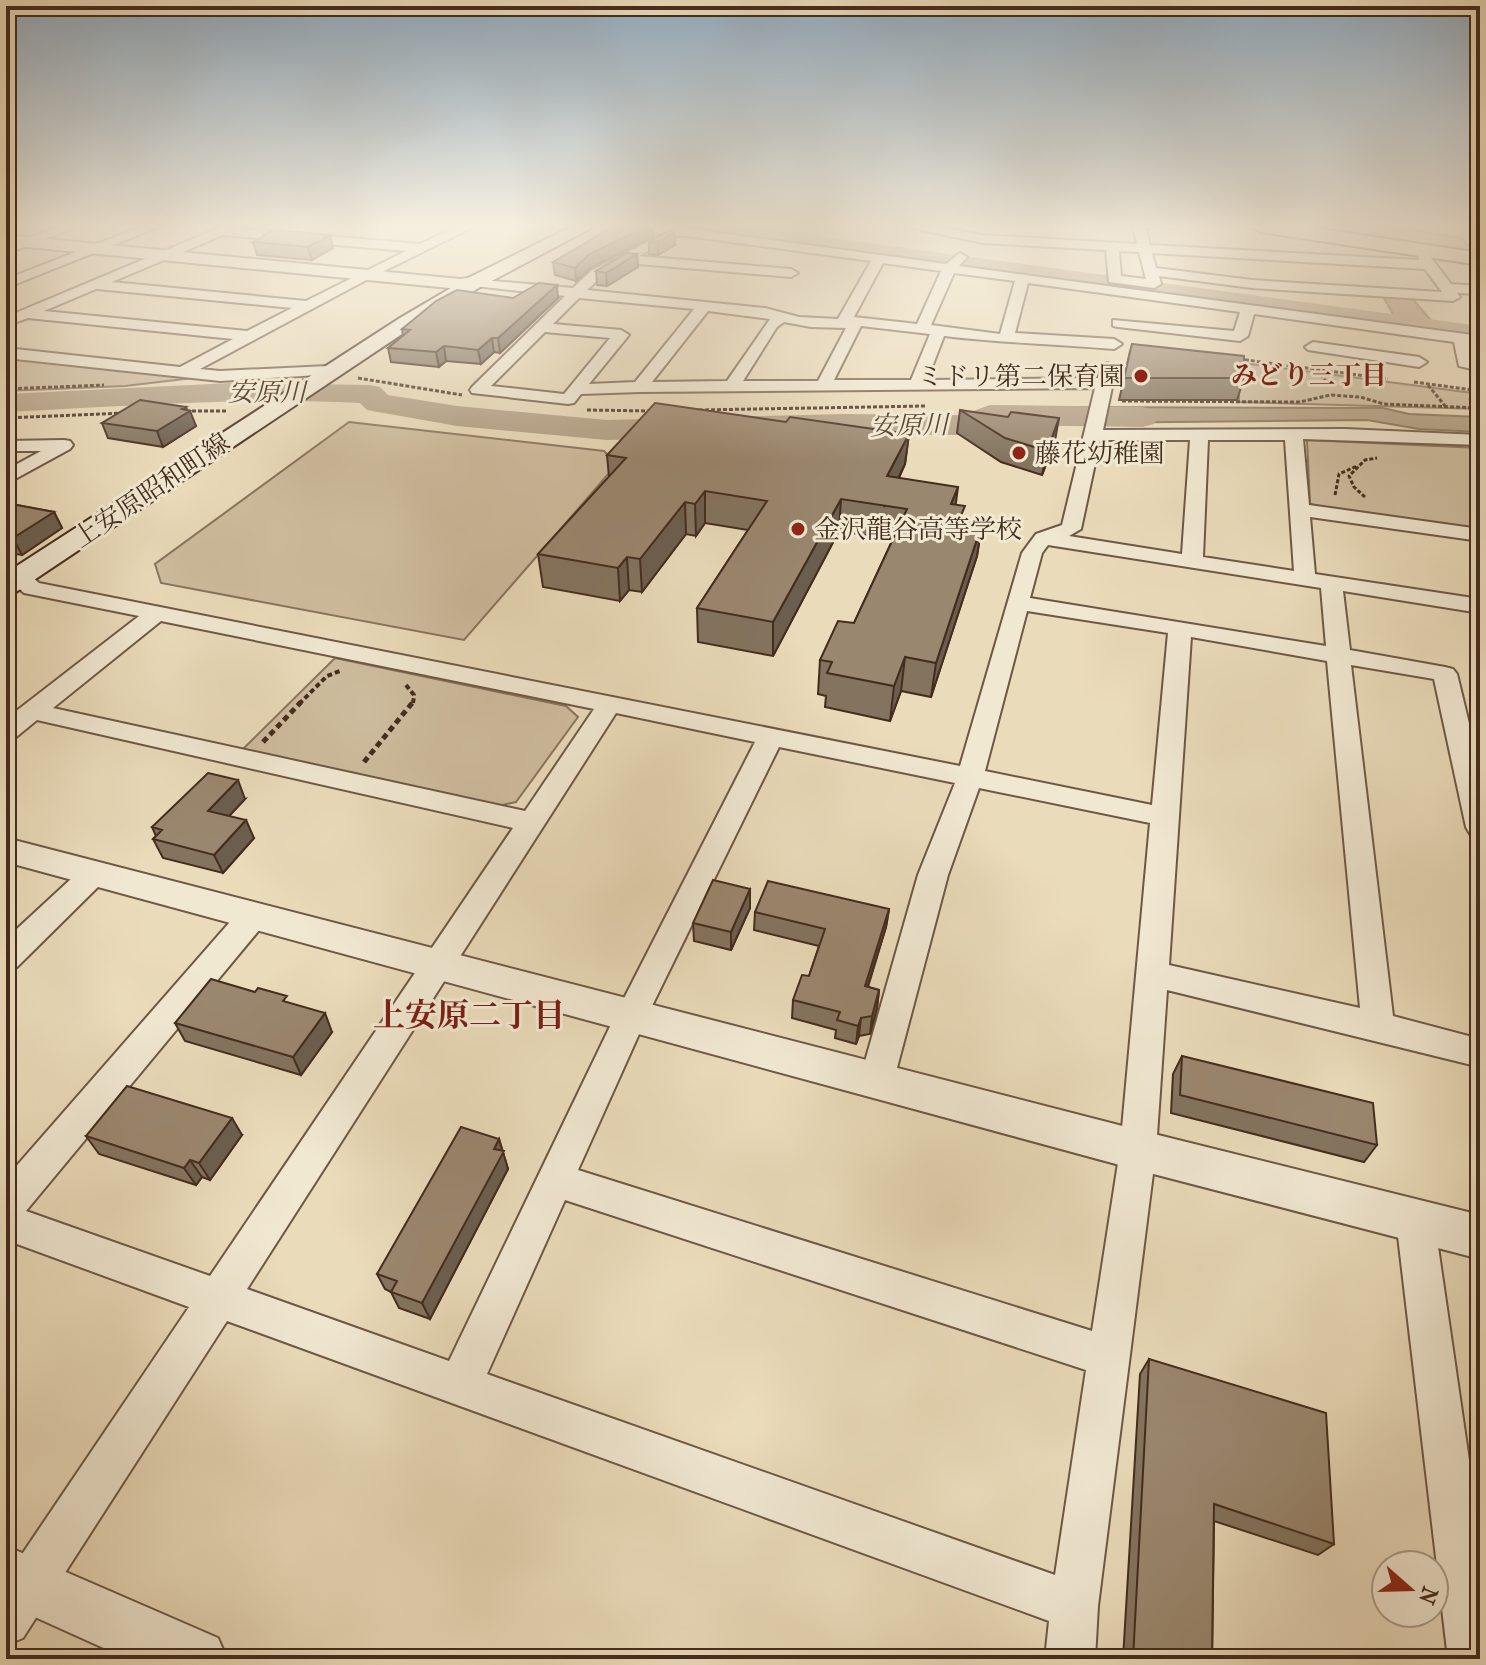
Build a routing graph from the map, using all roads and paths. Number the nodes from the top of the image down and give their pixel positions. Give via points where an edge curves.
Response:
1 (48, 304) edge
2 (294, 304) edge
3 (439, 304) edge
4 (565, 304) edge
5 (683, 304) edge
6 (857, 304) edge
7 (940, 304) edge
8 (1015, 304) edge
9 (1123, 304) edge
10 (1202, 304) edge
11 (307, 305) joint
12 (704, 306) junction
13 (773, 310) junction
14 (1248, 310) junction
15 (26, 313) junction
16 (1320, 319) junction
17 (6, 322) edge
18 (847, 323) junction
19 (1118, 323) junction
20 (542, 327) junction
21 (931, 329) junction
22 (248, 336) junction
23 (1461, 338) junction
24 (1006, 339) junction
25 (1480, 341) edge
26 (1114, 344) junction
27 (1313, 347) junction
28 (6, 353) edge
29 (1234, 358) edge
30 (1419, 362) dead end
31 (1480, 366) edge
32 (1313, 368) junction
33 (328, 371) junction
34 (180, 373) junction
35 (918, 383) junction
36 (1104, 383) junction
37 (1427, 384) dead end
38 (824, 385) junction
39 (732, 386) junction
40 (1329, 386) dead end
41 (640, 387) junction
42 (576, 389) junction
43 (1478, 391) edge
44 (1480, 398) edge
45 (1101, 402) junction
46 (1480, 405) edge
47 (1446, 407) junction
48 (173, 411) edge
49 (126, 413) edge
50 (265, 413) junction
51 (6, 418) edge
52 (1094, 432) junction
53 (1199, 435) junction
54 (1294, 435) junction
55 (1480, 440) edge
56 (6, 446) edge
57 (1381, 457) dead end
58 (1358, 465) junction
59 (6, 478) edge
60 (1375, 502) dead end
61 (1300, 510) junction
62 (1325, 513) junction
63 (1480, 535) edge
64 (1043, 538) junction
65 (1192, 562) junction
66 (10, 580) edge
67 (1318, 581) junction
68 (1020, 603) junction
69 (1480, 606) edge
70 (157, 613) junction
71 (1180, 628) junction
72 (1339, 656) junction
73 (342, 670) dead end
74 (396, 679) dead end
75 (610, 703) junction
76 (33, 711) junction
77 (6, 732) edge
78 (770, 738) junction
79 (1470, 738) edge
80 (249, 759) junction
81 (970, 777) junction
82 (347, 781) junction
83 (1165, 817) junction
84 (530, 822) junction
85 (1480, 827) edge
86 (6, 850) edge
87 (95, 873) junction
88 (254, 915) junction
89 (6, 958) edge
90 (436, 964) junction
91 (1153, 974) junction
92 (632, 1014) junction
93 (1378, 1026) junction
94 (1480, 1053) edge
95 (877, 1079) junction
96 (1138, 1150) junction
97 (556, 1180) junction
98 (6, 1206) edge
99 (1415, 1219) junction
100 (6, 1222) edge
101 (1480, 1237) edge
102 (216, 1299) junction
103 (1109, 1357) junction
104 (460, 1385) junction
105 (14, 1594) edge
106 (1074, 1606) junction
107 (197, 1659) edge
108 (1070, 1659) edge
109 (1473, 1659) edge

1 - 15 street
2 - 11 street
3 - 33 main road, 上安原昭和町線
4 - 20 street
5 - 12 street
6 - 18 street
7 - 21 street
8 - 24 street
9 - 19 street
10 - 14 street
11 - 22 street
12 - 13 street
12 - 41 street
13 - 18 street
13 - 39 street via 771,324
14 - 16 street
14 - 19 street via 1240,336
15 - 17 street
15 - 22 street
16 - 23 street
16 - 27 street
18 - 21 street
18 - 38 street via 854,326
19 - 26 street
20 - 42 street via 621,335
20 - 42 street via 478,390 568,399
21 - 24 street
21 - 35 street
22 - 34 street
23 - 25 street
23 - 31 street via 1465,363
24 - 26 street
26 - 36 street
27 - 30 street
27 - 32 street
28 - 34 street
29 - 32 path
32 - 40 path
33 - 34 street
33 - 50 main road, 上安原昭和町線
35 - 36 street via 1015,378
35 - 38 street
36 - 45 street
37 - 47 path
38 - 39 street
39 - 41 street
41 - 42 street
43 - 44 path
44 - 46 path via 1468,398
45 - 47 path via 1300,402 1330,395
45 - 52 street
46 - 47 path
48 - 50 path
49 - 51 path
50 - 66 main road, 上安原昭和町線
52 - 53 street
52 - 64 street via 1071,529
53 - 54 street
53 - 65 street
54 - 55 street
54 - 61 street
56 - 59 street via 64,445
57 - 58 path
58 - 60 path via 1349,476 1354,487
58 - 62 path via 1339,474
61 - 62 street
61 - 67 street
62 - 63 street
64 - 65 street
64 - 68 street via 1032,553
65 - 67 street
66 - 70 street
67 - 69 street
67 - 72 street
68 - 71 street
68 - 81 street
70 - 75 street
70 - 76 street
71 - 72 street
71 - 83 street
72 - 79 street via 1445,674
72 - 93 street
73 - 80 path via 327,676
74 - 82 path via 414,695 413,706
75 - 78 street
75 - 84 street
76 - 77 street
76 - 80 street
78 - 81 street
78 - 92 street
79 - 85 street
80 - 82 street
81 - 83 street
81 - 95 street via 933,875
82 - 84 street
83 - 91 street
84 - 90 street
86 - 87 street
87 - 88 street
87 - 89 street
88 - 90 street
88 - 98 street
90 - 92 street
90 - 102 street
91 - 93 street
91 - 96 street
92 - 95 street
92 - 97 street
93 - 94 street
95 - 96 street
96 - 99 street
96 - 103 street
97 - 103 street
97 - 104 street
99 - 101 street
99 - 109 street
100 - 102 street
102 - 104 street
102 - 105 street
103 - 106 street
104 - 106 street
105 - 107 street
106 - 108 street

